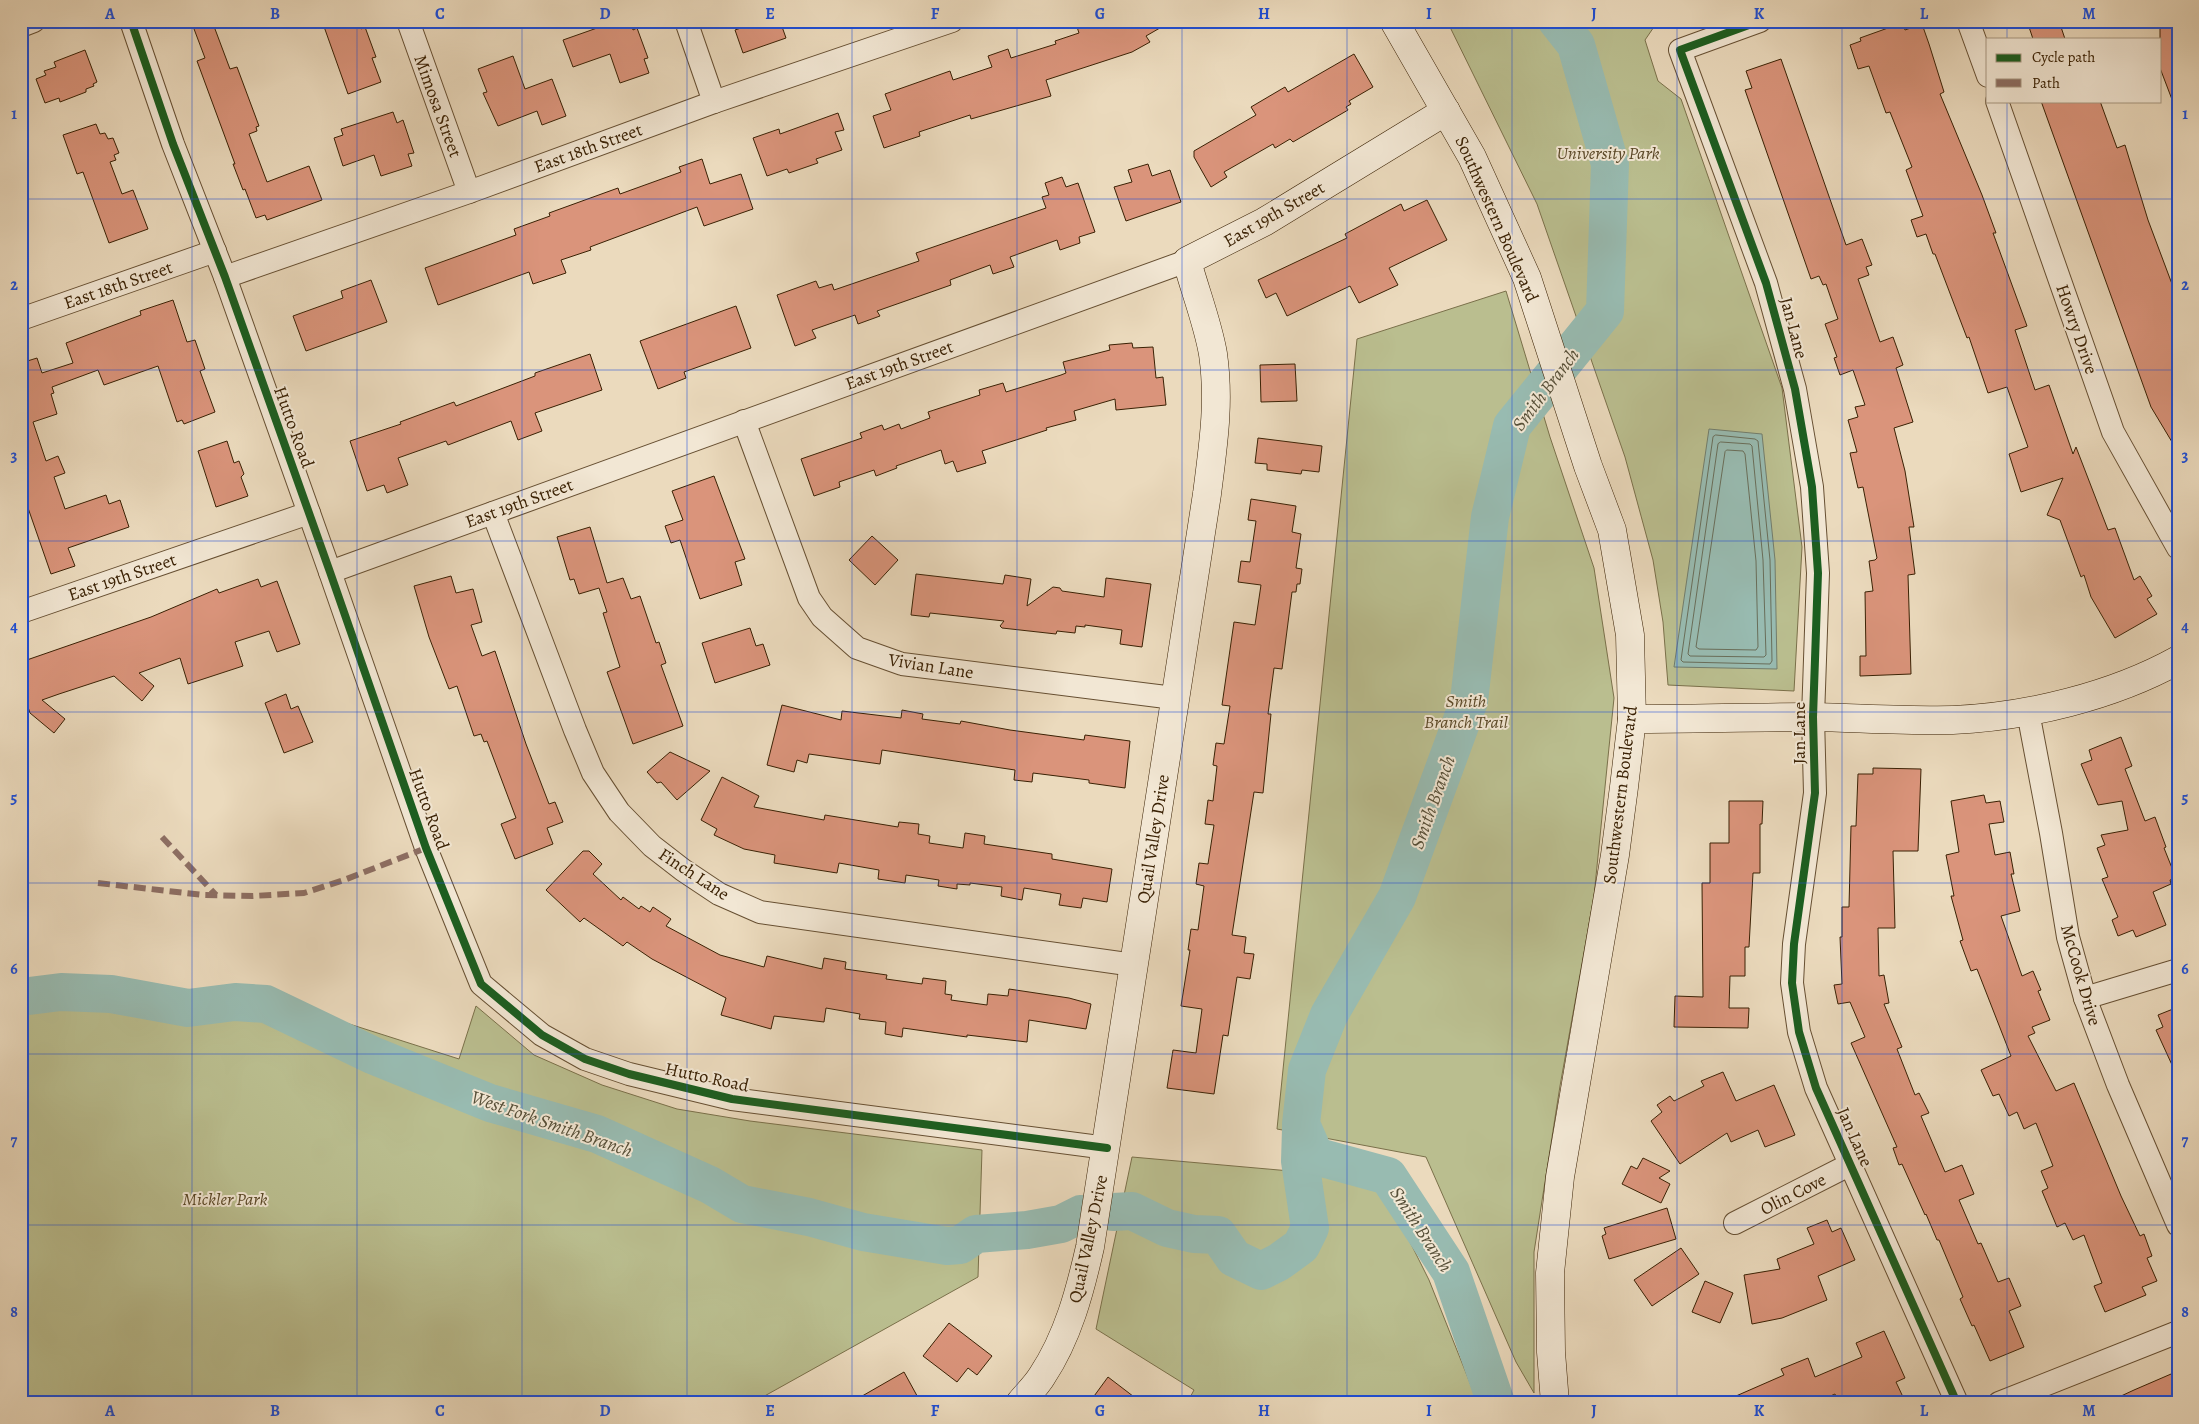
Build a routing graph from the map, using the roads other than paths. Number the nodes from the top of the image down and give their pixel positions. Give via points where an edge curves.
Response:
1 (34, 21) edge
2 (131, 21) edge
3 (408, 21) edge
4 (686, 21) edge
5 (952, 21) edge
6 (1394, 21) edge
7 (1760, 21) edge
8 (1968, 21) edge
9 (21, 26) edge
10 (1986, 70) edge
11 (714, 102) junction
12 (1997, 102) edge
13 (1446, 111) junction
14 (469, 192) junction
15 (215, 251) junction
16 (1187, 261) junction
17 (225, 277) junction
18 (21, 319) edge
19 (744, 421) junction
20 (309, 513) junction
21 (493, 513) junction
22 (2178, 548) edge
23 (330, 572) junction
24 (21, 612) edge
25 (2178, 660) edge
26 (1174, 698) junction
27 (2028, 712) junction
28 (1813, 717) junction
29 (1632, 719) junction
30 (1134, 965) junction
31 (2178, 970) edge
32 (2085, 998) junction
33 (1107, 1148) junction
34 (1851, 1164) junction
35 (1735, 1223) dead end
36 (2178, 1225) edge
37 (2178, 1332) edge
38 (1020, 1403) edge
39 (1555, 1403) edge
40 (1957, 1403) edge
41 (1999, 1403) edge

1 - 9 street
2 - 15 street, Hutto Road via 173,144
3 - 14 street, Mimosa Street
4 - 11 street
5 - 11 street, East 18th Street
6 - 13 street, Southwestern Boulevard
7 - 28 street, Jan Lane via 1680,50 1766,283 1795,390 1812,487 1818,573
8 - 10 street
11 - 14 street, East 18th Street
12 - 22 street, Howry Drive via 2112,432
13 - 16 street, East 19th Street via 1264,222
13 - 29 street, Southwestern Boulevard via 1472,157 1527,278 1612,530 1630,635
14 - 17 street, East 18th Street
15 - 17 street, Hutto Road
15 - 18 street, East 18th Street
16 - 19 street, East 19th Street
16 - 26 street, Quail Valley Drive via 1212,352 1217,419
17 - 20 street, Hutto Road
19 - 21 street, East 19th Street
19 - 26 street, Vivian Lane via 809,598 822,618 857,648 902,664
20 - 23 street, Hutto Road
20 - 24 street, East 19th Street
21 - 23 street, East 19th Street
21 - 30 street, Finch Lane via 593,773 619,812 652,846 682,870 719,894 760,912
23 - 33 street, Hutto Road via 426,848 481,984 542,1035 585,1059 629,1074 732,1099
25 - 27 street via 2102,692
26 - 30 street, Quail Valley Drive
27 - 28 street via 1954,720
27 - 32 street, McCook Drive via 2068,937
28 - 29 street
28 - 34 street, Jan Lane via 1814,793 1792,982 1799,1032 1816,1088
29 - 39 street, Southwestern Boulevard via 1615,855 1560,1177 1550,1273
30 - 33 street, Quail Valley Drive
31 - 32 street
32 - 36 street, McCook Drive
33 - 38 street, Quail Valley Drive via 1090,1247 1072,1317 1042,1377
34 - 35 street, Olin Cove
34 - 40 street, Jan Lane
37 - 41 street

